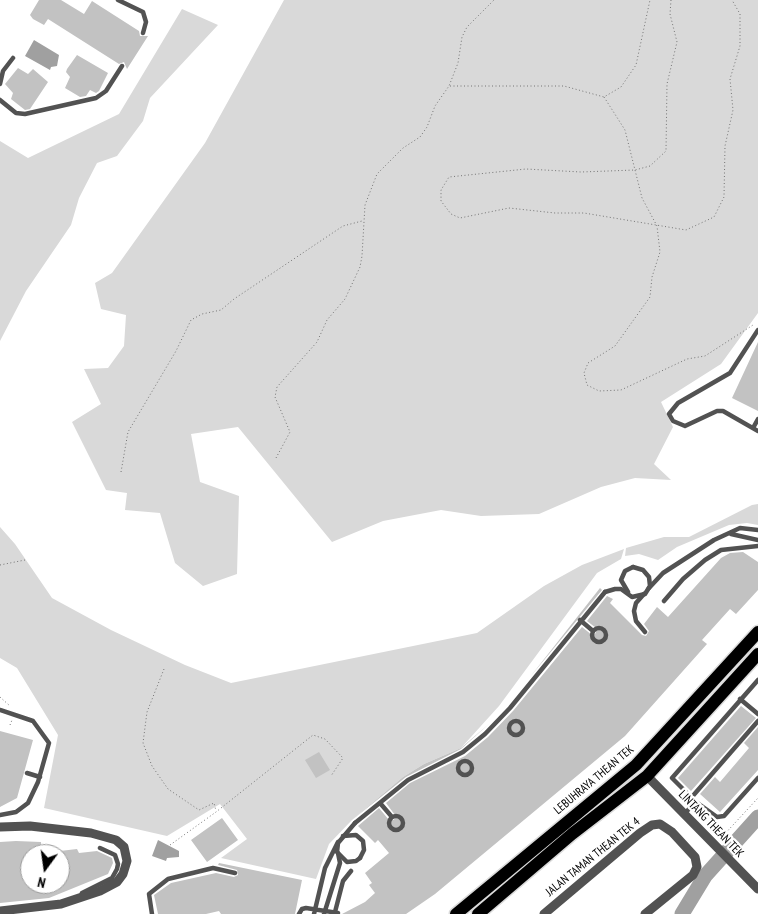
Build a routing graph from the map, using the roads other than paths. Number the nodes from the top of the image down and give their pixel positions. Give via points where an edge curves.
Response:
1 (118, 0) edge
2 (143, 33) dead end
3 (13, 58) dead end
4 (122, 66) dead end
5 (0, 84) edge
6 (0, 100) edge
7 (758, 330) edge
8 (758, 419) edge
9 (753, 428) junction
10 (758, 431) edge
11 (758, 530) edge
12 (731, 534) junction
13 (758, 540) edge
14 (758, 546) edge
15 (646, 592) junction
16 (664, 601) dead end
17 (580, 620) junction
18 (593, 631) dead end
19 (645, 632) dead end
20 (758, 632) edge
21 (758, 654) edge
22 (758, 680) edge
23 (740, 699) junction
24 (0, 710) edge
25 (505, 713) junction
26 (758, 714) edge
27 (758, 721) edge
28 (512, 722) dead end
29 (457, 755) junction
30 (462, 762) dead end
31 (27, 773) dead end
32 (647, 776) junction
33 (40, 777) junction
34 (758, 778) edge
35 (691, 798) junction
36 (696, 802) junction
37 (380, 803) junction
38 (684, 814) junction
39 (0, 815) edge
40 (392, 818) dead end
41 (0, 827) edge
42 (336, 844) junction
43 (100, 848) dead end
44 (351, 871) dead end
45 (235, 873) dead end
46 (758, 889) edge
47 (61, 904) junction
48 (0, 910) edge
49 (314, 912) edge
50 (325, 912) edge
51 (337, 912) edge
52 (152, 914) edge
53 (299, 914) edge
54 (456, 914) edge
55 (478, 914) edge
56 (544, 914) edge
57 (645, 914) edge

1 - 2 lane via 143,12 146,22
3 - 5 lane
4 - 6 lane via 106,91 96,98 25,114 16,113
7 - 9 lane via 730,373 678,402 669,414 673,421 685,426 723,411
8 - 9 lane
9 - 10 lane
11 - 12 lane via 740,528
12 - 13 lane
12 - 15 lane via 714,540 664,573
14 - 16 lane via 721,550 683,579
15 - 17 lane, bridge via 632,594 622,585 625,571 633,567 643,570 649,577 650,586 646,594 632,597 621,589 605,592
15 - 19 lane via 634,607 636,621
17 - 18 lane
17 - 25 lane
20 - 54 main road, LEBUHRAYA THEAN TEK via 636,764
21 - 32 main road
22 - 23 lane
23 - 26 lane
23 - 35 lane via 673,776 673,781
24 - 33 lane via 33,721 46,735 49,743
25 - 28 lane
25 - 29 lane via 485,734
27 - 35 lane
29 - 30 lane
29 - 37 lane via 408,780
31 - 33 lane
32 - 38 street, LINTANG THEAN TEK
32 - 55 main road via 572,834
33 - 39 lane via 33,795 22,809
34 - 36 lane via 724,816 714,816
35 - 36 lane
36 - 38 lane
37 - 40 lane
37 - 42 lane, bridge via 355,823 338,843 337,852 347,862 360,858 364,846 356,835 343,836
38 - 46 street, LINTANG THEAN TEK
41 - 47 street via 72,829 121,844 126,866 117,882
42 - 49 lane via 328,860
42 - 50 lane via 340,862
43 - 47 lane via 115,855 118,864 115,874
44 - 51 lane via 344,881
45 - 52 lane via 213,868 168,879 149,894
47 - 48 street
49 - 50 lane
49 - 53 lane via 304,908
50 - 51 lane
56 - 57 street, JALAN TAMAN THEAN TEK 4 via 640,833 660,824 695,857 697,867 693,875

